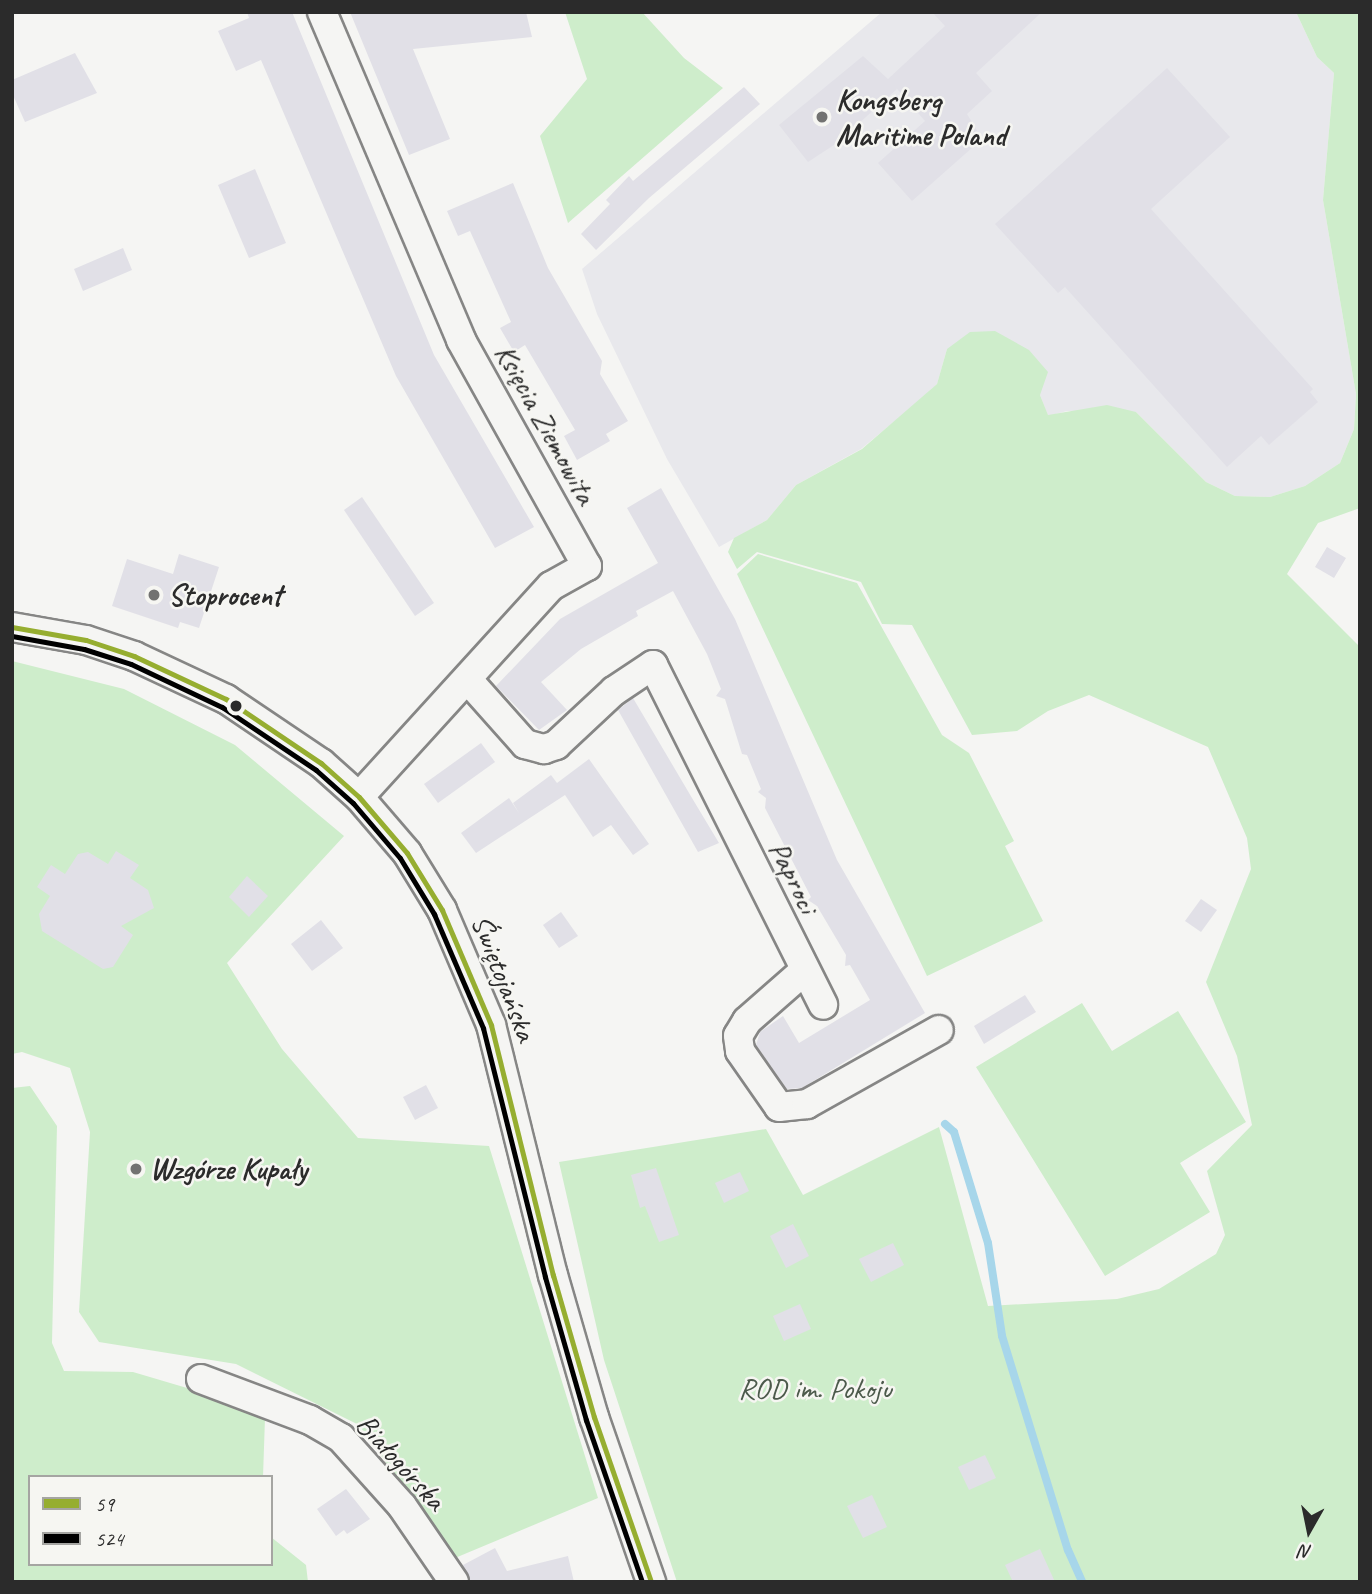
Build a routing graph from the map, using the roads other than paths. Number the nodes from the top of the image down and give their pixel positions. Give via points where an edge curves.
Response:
1 (322, 12) edge
2 (12, 627) edge
3 (468, 680) junction
4 (359, 797) junction
5 (805, 970) junction
6 (823, 1005) dead end
7 (939, 1030) dead end
8 (201, 1379) dead end
9 (454, 1582) edge
10 (651, 1582) edge

1 - 3 street, Księcia Ziemowita via 461,340 587,566 551,586
2 - 4 street, Świętojańska via 86,640 176,674 280,734
3 - 4 street, Księcia Ziemowita
3 - 5 street, Paproci via 525,744 544,749 556,745 614,691 653,665
4 - 10 street, Świętojańska via 407,853 470,968 491,1025 594,1418
5 - 6 street, Paproci
5 - 7 street via 747,1021 738,1036 740,1051 779,1107 807,1104
8 - 9 street, Białogórska via 310,1420 341,1438 402,1506

